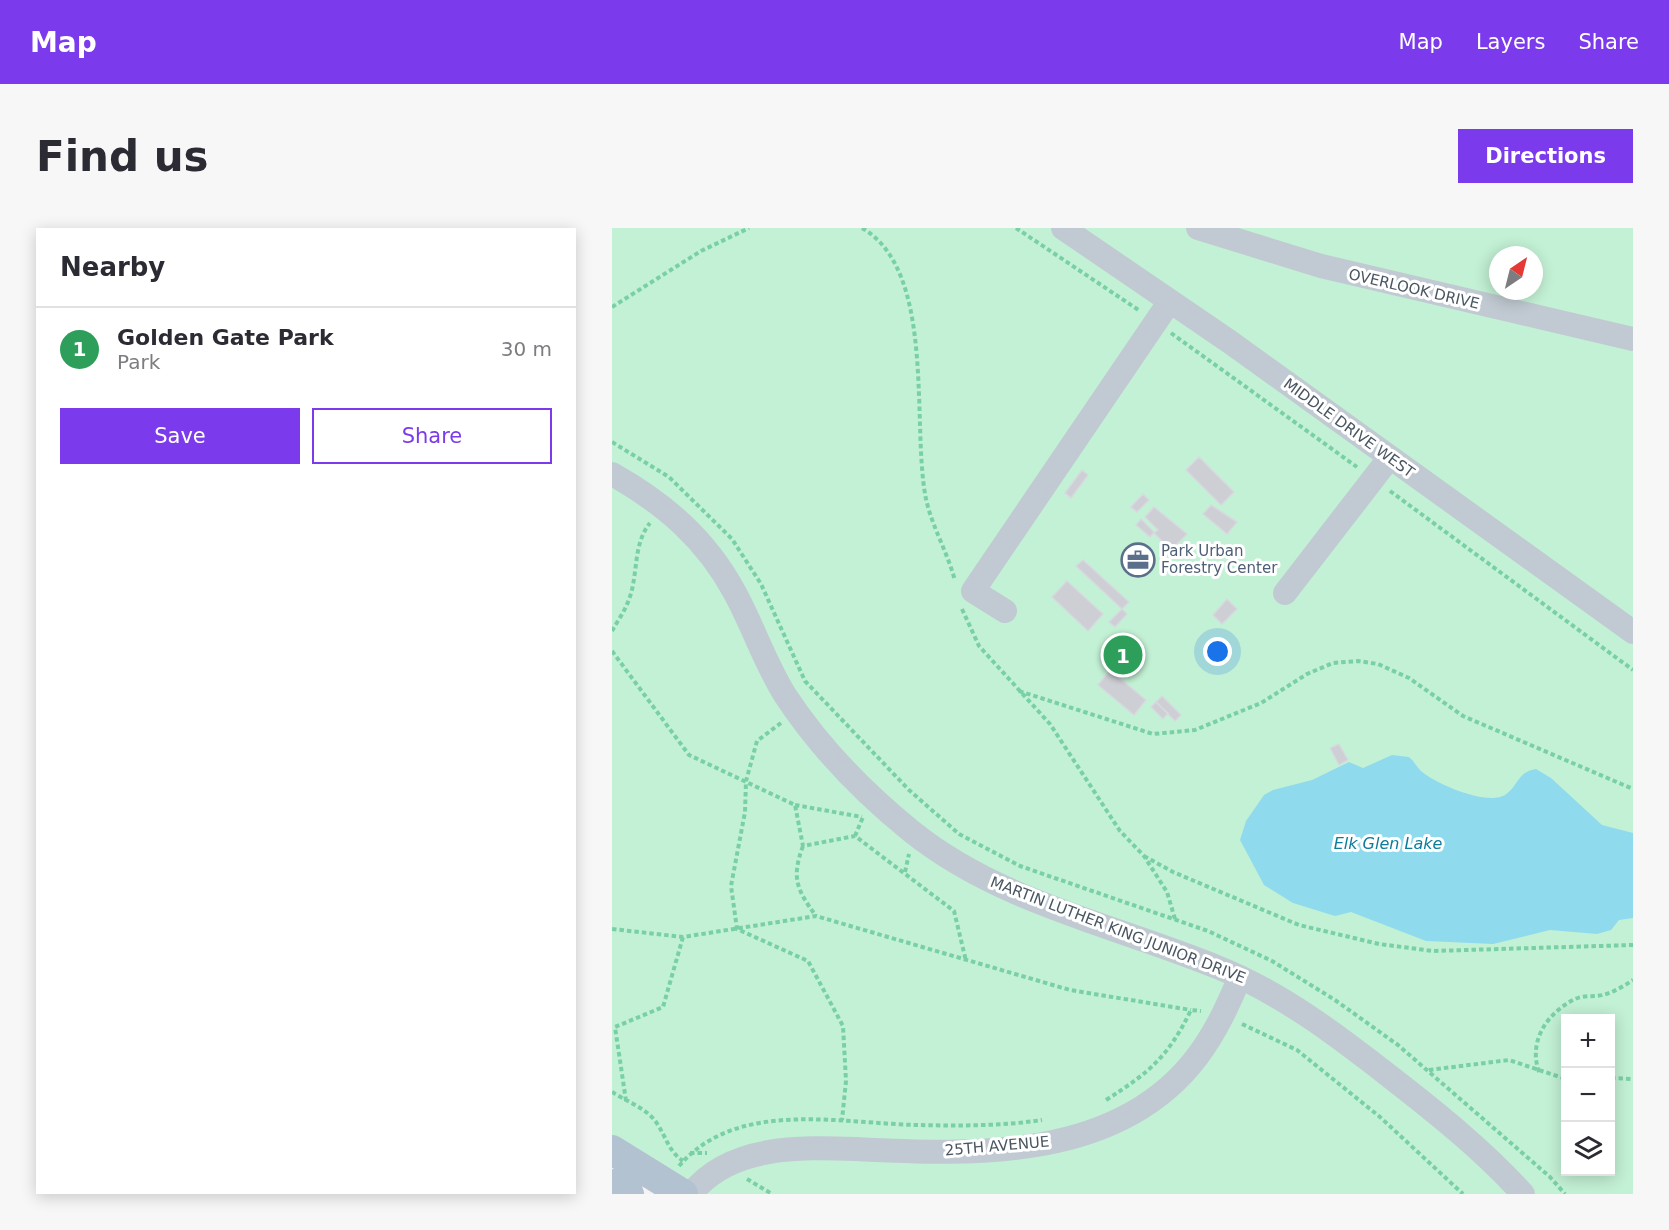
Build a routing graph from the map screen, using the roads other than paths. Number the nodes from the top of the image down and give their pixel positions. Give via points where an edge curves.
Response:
1 (1063, 228) edge
2 (1198, 228) edge
3 (1170, 301) junction
4 (1633, 339) edge
5 (1390, 458) junction
6 (612, 474) edge
7 (1285, 593) dead end
8 (1005, 611) dead end
9 (1633, 632) edge
10 (1240, 977) junction
11 (612, 1150) edge
12 (679, 1182) edge
13 (612, 1184) edge
14 (628, 1194) edge
15 (691, 1194) edge
16 (1523, 1194) edge

1 - 3 street, MIDDLE DRIVE WEST
2 - 4 street, OVERLOOK DRIVE via 1320,267
3 - 5 street, MIDDLE DRIVE WEST
3 - 8 street via 973,591
5 - 7 street
5 - 9 street, MIDDLE DRIVE WEST
6 - 10 street, MARTIN LUTHER KING JUNIOR DRIVE via 664,506 694,533 722,571 797,712 845,770 871,810 976,874
10 - 15 street, 25TH AVENUE via 1202,1051 1172,1085 1126,1118 1091,1132 1054,1142 982,1150 779,1150 748,1157 719,1170
10 - 16 street, MARTIN LUTHER KING JUNIOR DRIVE via 1299,1010 1357,1050 1464,1138
11 - 12 main road
13 - 14 main road

